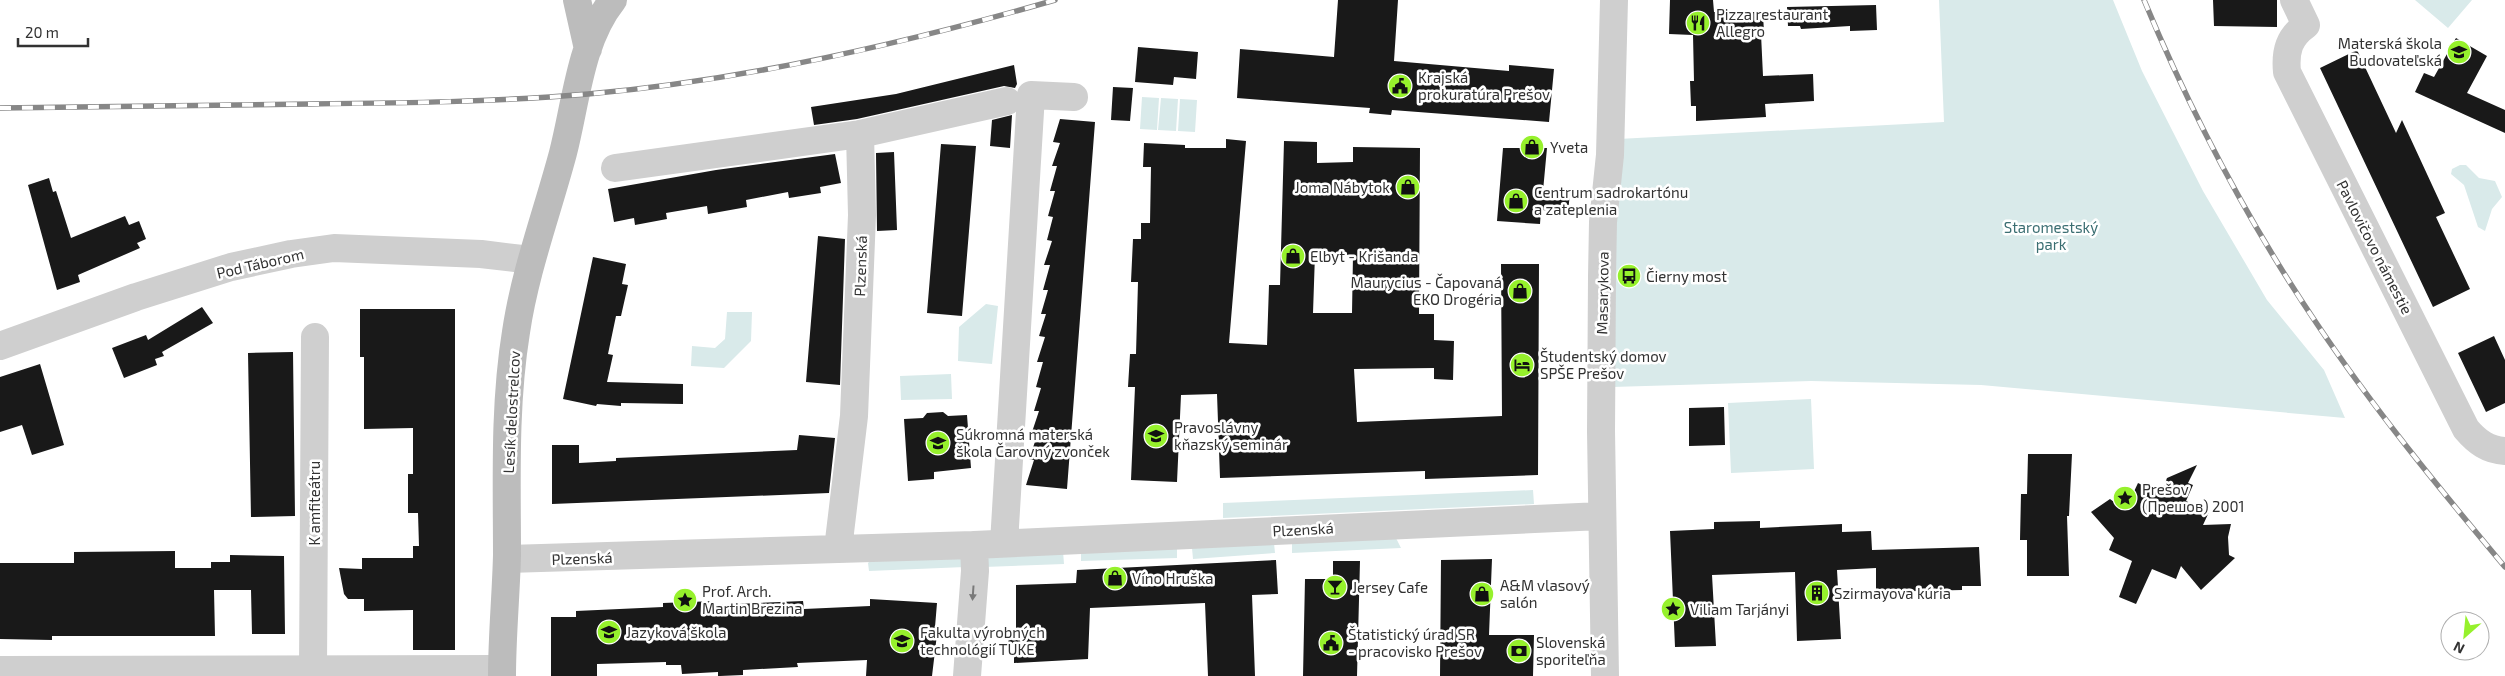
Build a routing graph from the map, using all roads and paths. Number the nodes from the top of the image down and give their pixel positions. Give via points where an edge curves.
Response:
1 (577, 0) edge
2 (598, 0) edge
3 (613, 0) edge
4 (1614, 0) edge
5 (2294, 0) edge
6 (590, 34) junction
7 (1074, 97) dead end
8 (1019, 98) junction
9 (860, 134) junction
10 (615, 168) dead end
11 (531, 260) junction
12 (315, 337) dead end
13 (0, 346) edge
14 (2505, 451) edge
15 (1601, 516) junction
16 (1004, 543) junction
17 (974, 544) junction
18 (838, 549) junction
19 (507, 559) junction
20 (312, 669) junction
21 (0, 670) edge
22 (502, 672) edge
23 (967, 676) edge
24 (1605, 676) edge

1 - 6 street
2 - 6 street
3 - 6 street
4 - 15 street, Masarykova via 1610,155 1602,277
5 - 14 street, Pavlovičovo námestie via 2306,25 2297,32 2286,54 2287,72 2466,430 2494,450
6 - 11 street, Lesík delostrelcov via 562,154
7 - 8 street
8 - 9 street
8 - 16 street
9 - 10 street
9 - 18 street, Plzenská via 862,215 854,416
11 - 13 street, Pod Táborom via 481,254 334,248 291,254 232,267 136,297
11 - 19 street, Lesík delostrelcov via 516,332 510,383
12 - 20 street, K amfiteátru
15 - 16 street, Plzenská
15 - 24 street, Masarykova
16 - 17 street, Plzenská
17 - 18 street, Plzenská
17 -> 23 street
18 - 19 street, Plzenská
19 - 22 street, Lesík delostrelcov
20 - 21 street
20 - 22 street

